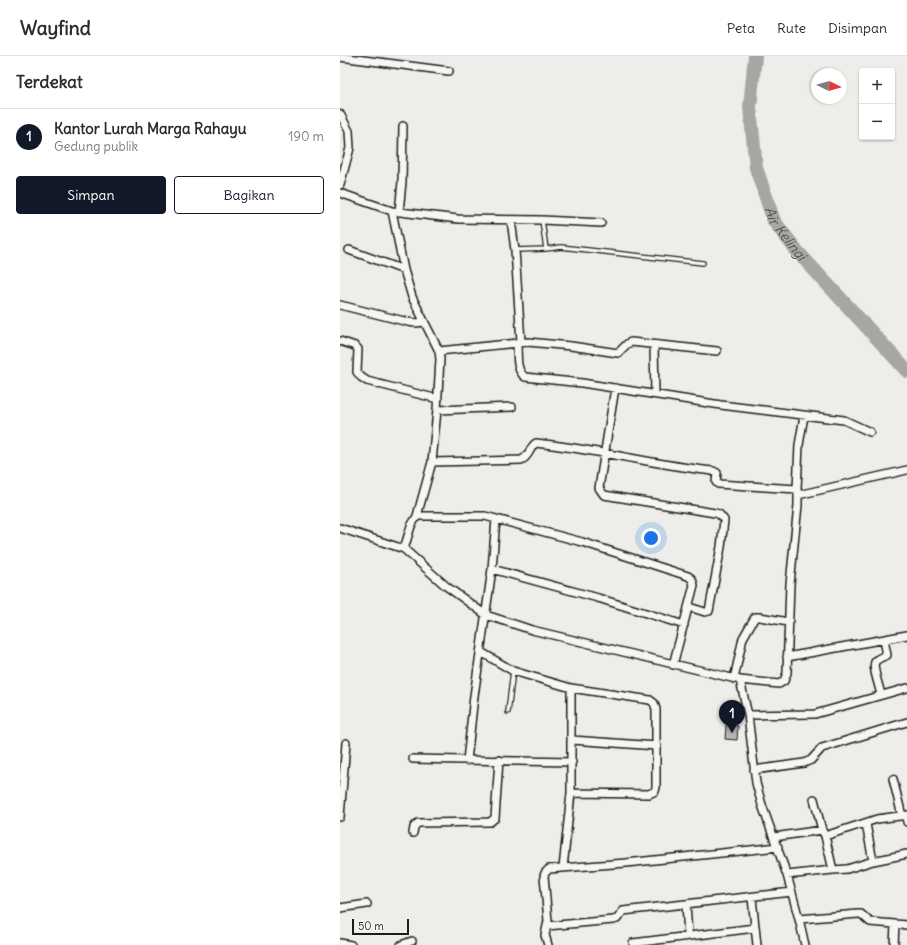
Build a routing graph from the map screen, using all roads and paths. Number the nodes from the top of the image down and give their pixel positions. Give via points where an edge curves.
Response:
1 (340, 57) edge
2 (449, 71) dead end
3 (340, 114) edge
4 (403, 126) dead end
5 (340, 186) edge
6 (340, 193) edge
7 (396, 211) junction
8 (512, 220) junction
9 (542, 220) junction
10 (601, 223) dead end
11 (546, 249) junction
12 (349, 250) dead end
13 (515, 250) junction
14 (703, 263) dead end
15 (404, 270) junction
16 (340, 305) edge
17 (424, 322) junction
18 (340, 341) edge
19 (519, 343) junction
20 (654, 345) junction
21 (439, 351) junction
22 (717, 351) dead end
23 (615, 388) junction
24 (655, 394) junction
25 (438, 399) junction
26 (512, 407) dead end
27 (437, 410) junction
28 (804, 416) junction
29 (870, 432) dead end
30 (604, 452) junction
31 (432, 462) junction
32 (907, 470) edge
33 (798, 492) junction
34 (417, 516) junction
35 (496, 519) junction
36 (340, 528) edge
37 (404, 549) junction
38 (492, 569) junction
39 (689, 607) junction
40 (486, 615) junction
41 (788, 622) junction
42 (684, 625) junction
43 (907, 635) edge
44 (884, 640) junction
45 (481, 652) junction
46 (787, 657) junction
47 (673, 665) junction
48 (513, 671) junction
49 (737, 680) junction
50 (571, 688) junction
51 (907, 688) edge
52 (881, 695) junction
53 (508, 712) dead end
54 (748, 715) junction
55 (907, 722) edge
56 (572, 740) junction
57 (346, 743) dead end
58 (657, 746) junction
59 (413, 759) dead end
60 (499, 760) junction
61 (467, 761) junction
62 (572, 762) junction
63 (754, 770) junction
64 (893, 779) dead end
65 (571, 792) junction
66 (814, 799) dead end
67 (340, 816) edge
68 (906, 818) edge
69 (866, 824) junction
70 (413, 833) dead end
71 (823, 833) junction
72 (774, 837) junction
73 (778, 847) junction
74 (907, 854) edge
75 (873, 861) junction
76 (564, 868) junction
77 (833, 870) junction
78 (787, 875) junction
79 (792, 892) junction
80 (752, 898) junction
81 (367, 904) dead end
82 (686, 904) junction
83 (340, 908) edge
84 (799, 919) junction
85 (895, 924) junction
86 (907, 925) edge
87 (547, 926) junction
88 (755, 928) junction
89 (688, 935) junction
90 (412, 941) dead end
91 (672, 941) edge
92 (340, 943) edge
93 (638, 943) edge
94 (351, 945) edge
95 (401, 945) edge
96 (548, 945) edge
97 (757, 945) edge
98 (805, 945) edge
99 (894, 945) edge

1 - 2 street
3 - 5 street via 349,131 350,148
4 - 7 street via 402,182
6 - 7 street
7 - 8 street via 468,220
7 - 15 street
8 - 9 street
8 - 13 street
9 - 10 street
9 - 11 lane
11 - 13 lane
11 - 14 lane via 561,247
12 - 15 street
13 - 19 street
15 - 17 street
16 - 17 street via 408,322
17 - 21 street
18 - 25 street via 358,349 357,372 367,381
19 - 20 street via 570,346 618,353 629,343
19 - 21 street
19 - 23 street via 518,368 525,377
20 - 22 street
20 - 24 street
21 - 25 street
23 - 24 street
23 - 30 street
24 - 28 street
25 - 27 street
26 - 27 street
27 - 31 street
28 - 29 street via 844,420
28 - 33 street via 799,445
30 - 31 street via 536,443 527,458 521,460
30 - 33 street via 713,471 717,473 718,484
30 - 39 street via 599,488 604,495 722,516 724,524 721,547 709,611
31 - 34 street
32 - 33 street
33 - 41 street
34 - 35 street via 485,516
34 - 37 street
35 - 38 street
35 - 39 street via 582,542 688,576 694,582
36 - 37 street
37 - 40 street via 446,586
38 - 40 street
38 - 42 street
39 - 42 street
40 - 45 street
40 - 47 street via 532,630
41 - 46 street
41 - 49 street via 755,617 743,638
42 - 47 street
43 - 44 street
44 - 46 street
44 - 52 street via 887,655 876,661 874,669
45 - 48 street
45 - 61 street
46 - 49 street via 787,673 782,683
47 - 49 street
48 - 50 street
48 - 53 lane
49 - 54 street
50 - 56 street
50 - 58 street via 653,702 656,709
51 - 52 street
52 - 54 street via 814,714
54 - 63 street
55 - 63 street via 822,748 811,760 804,763
56 - 58 street
56 - 62 street
57 - 67 street
58 - 65 street via 656,788 653,794
59 - 61 street
60 - 61 street
60 - 62 street
60 - 70 street via 494,820 418,823
62 - 65 street
63 - 72 street via 762,805
64 - 68 street
65 - 76 street
66 - 71 street
68 - 69 street via 878,819
69 - 71 street
69 - 75 street
71 - 72 street
71 - 77 street
72 - 73 street
73 - 76 street
73 - 78 street
74 - 75 street
75 - 77 street via 847,869
76 - 87 street via 549,869 545,873
77 - 78 street
78 - 79 street
79 - 80 street
79 - 84 street
80 - 82 street
80 - 88 street
81 - 83 street
82 - 87 street via 623,911 613,920
82 - 89 street
84 - 85 street via 861,914 870,922
84 - 98 street
85 - 86 street
85 - 99 street
87 - 96 street via 545,935
88 - 89 street
88 - 97 street
89 - 91 street
90 - 95 street
91 - 93 street
92 - 94 street

